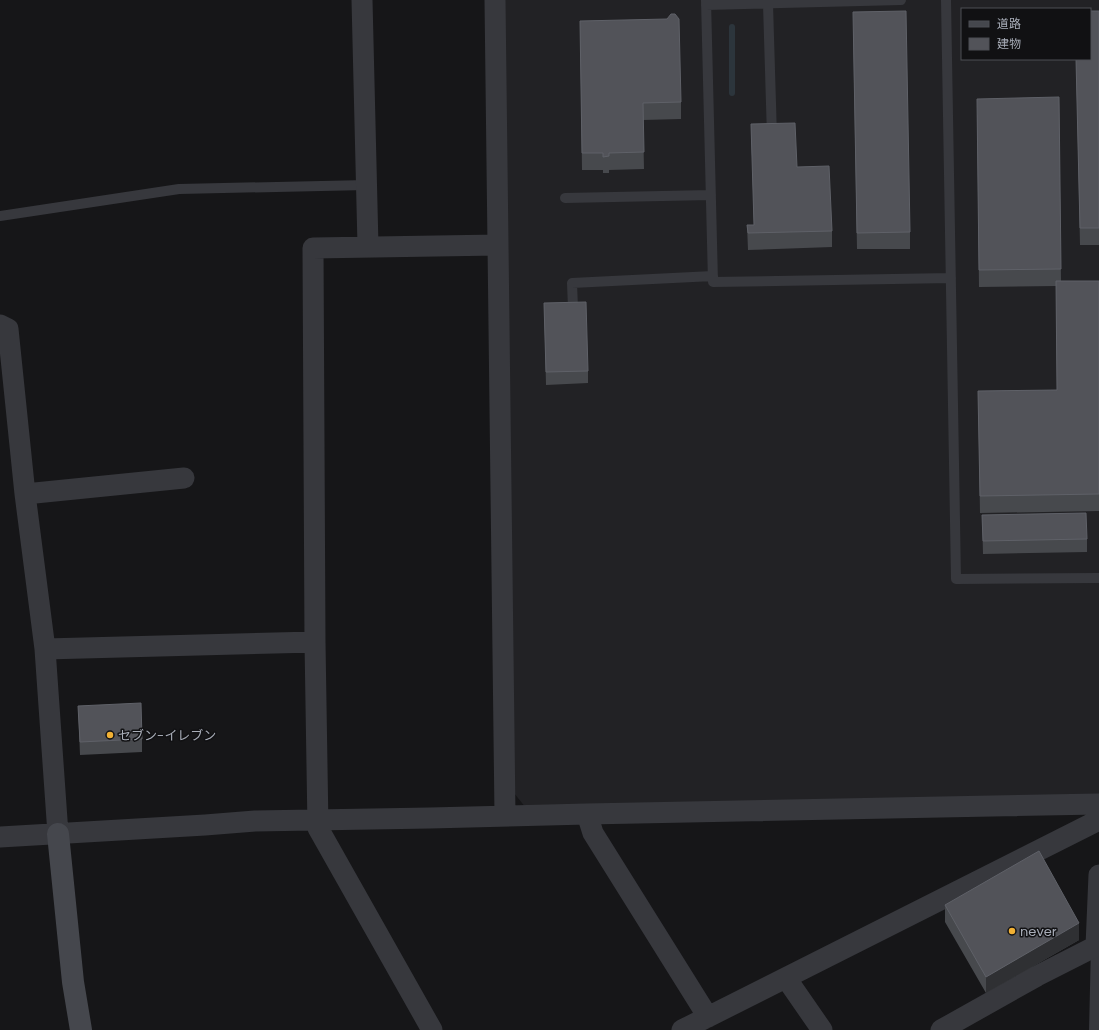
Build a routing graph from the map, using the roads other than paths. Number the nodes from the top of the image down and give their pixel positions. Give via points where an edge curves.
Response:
1 (362, 0) edge
2 (495, 0) edge
3 (901, 0) edge
4 (946, 0) edge
5 (706, 3) edge
6 (768, 4) junction
7 (772, 136) edge
8 (367, 185) junction
9 (711, 195) junction
10 (565, 198) dead end
11 (0, 216) edge
12 (368, 246) junction
13 (498, 246) junction
14 (713, 276) junction
15 (951, 278) junction
16 (573, 308) edge
17 (0, 325) edge
18 (184, 478) dead end
19 (25, 494) junction
20 (1099, 578) edge
21 (315, 642) junction
22 (45, 649) junction
23 (1099, 804) edge
24 (587, 814) junction
25 (505, 816) junction
26 (317, 820) junction
27 (1099, 820) edge
28 (58, 834) junction
29 (0, 836) edge
30 (1099, 875) edge
31 (1096, 946) junction
32 (786, 978) junction
33 (708, 1017) junction
34 (81, 1030) edge
35 (432, 1030) edge
36 (682, 1030) edge
37 (822, 1030) edge
38 (941, 1030) edge
39 (1094, 1030) edge

1 - 8 street
2 - 13 street
3 - 6 lane
4 - 15 lane
5 - 6 lane
5 - 9 lane
6 - 7 lane
8 - 11 lane via 180,189
8 - 12 street
9 - 10 lane
9 - 14 lane
12 - 13 street
12 - 21 street via 313,248
13 - 25 street
14 - 15 lane via 713,282
14 - 16 lane via 572,283
15 - 20 lane via 956,579
17 - 19 street via 8,329
18 - 19 street
19 - 22 street
21 - 22 street
21 - 26 street
22 - 28 street
23 - 24 street
24 - 25 street
24 - 33 street via 593,833
25 - 26 street
26 - 28 street via 255,821
26 - 35 street via 318,828
27 - 32 street
28 - 29 street
28 - 34 street via 72,982
30 - 31 street
31 - 38 street
31 - 39 lane
32 - 33 street
32 - 37 street
33 - 36 street

